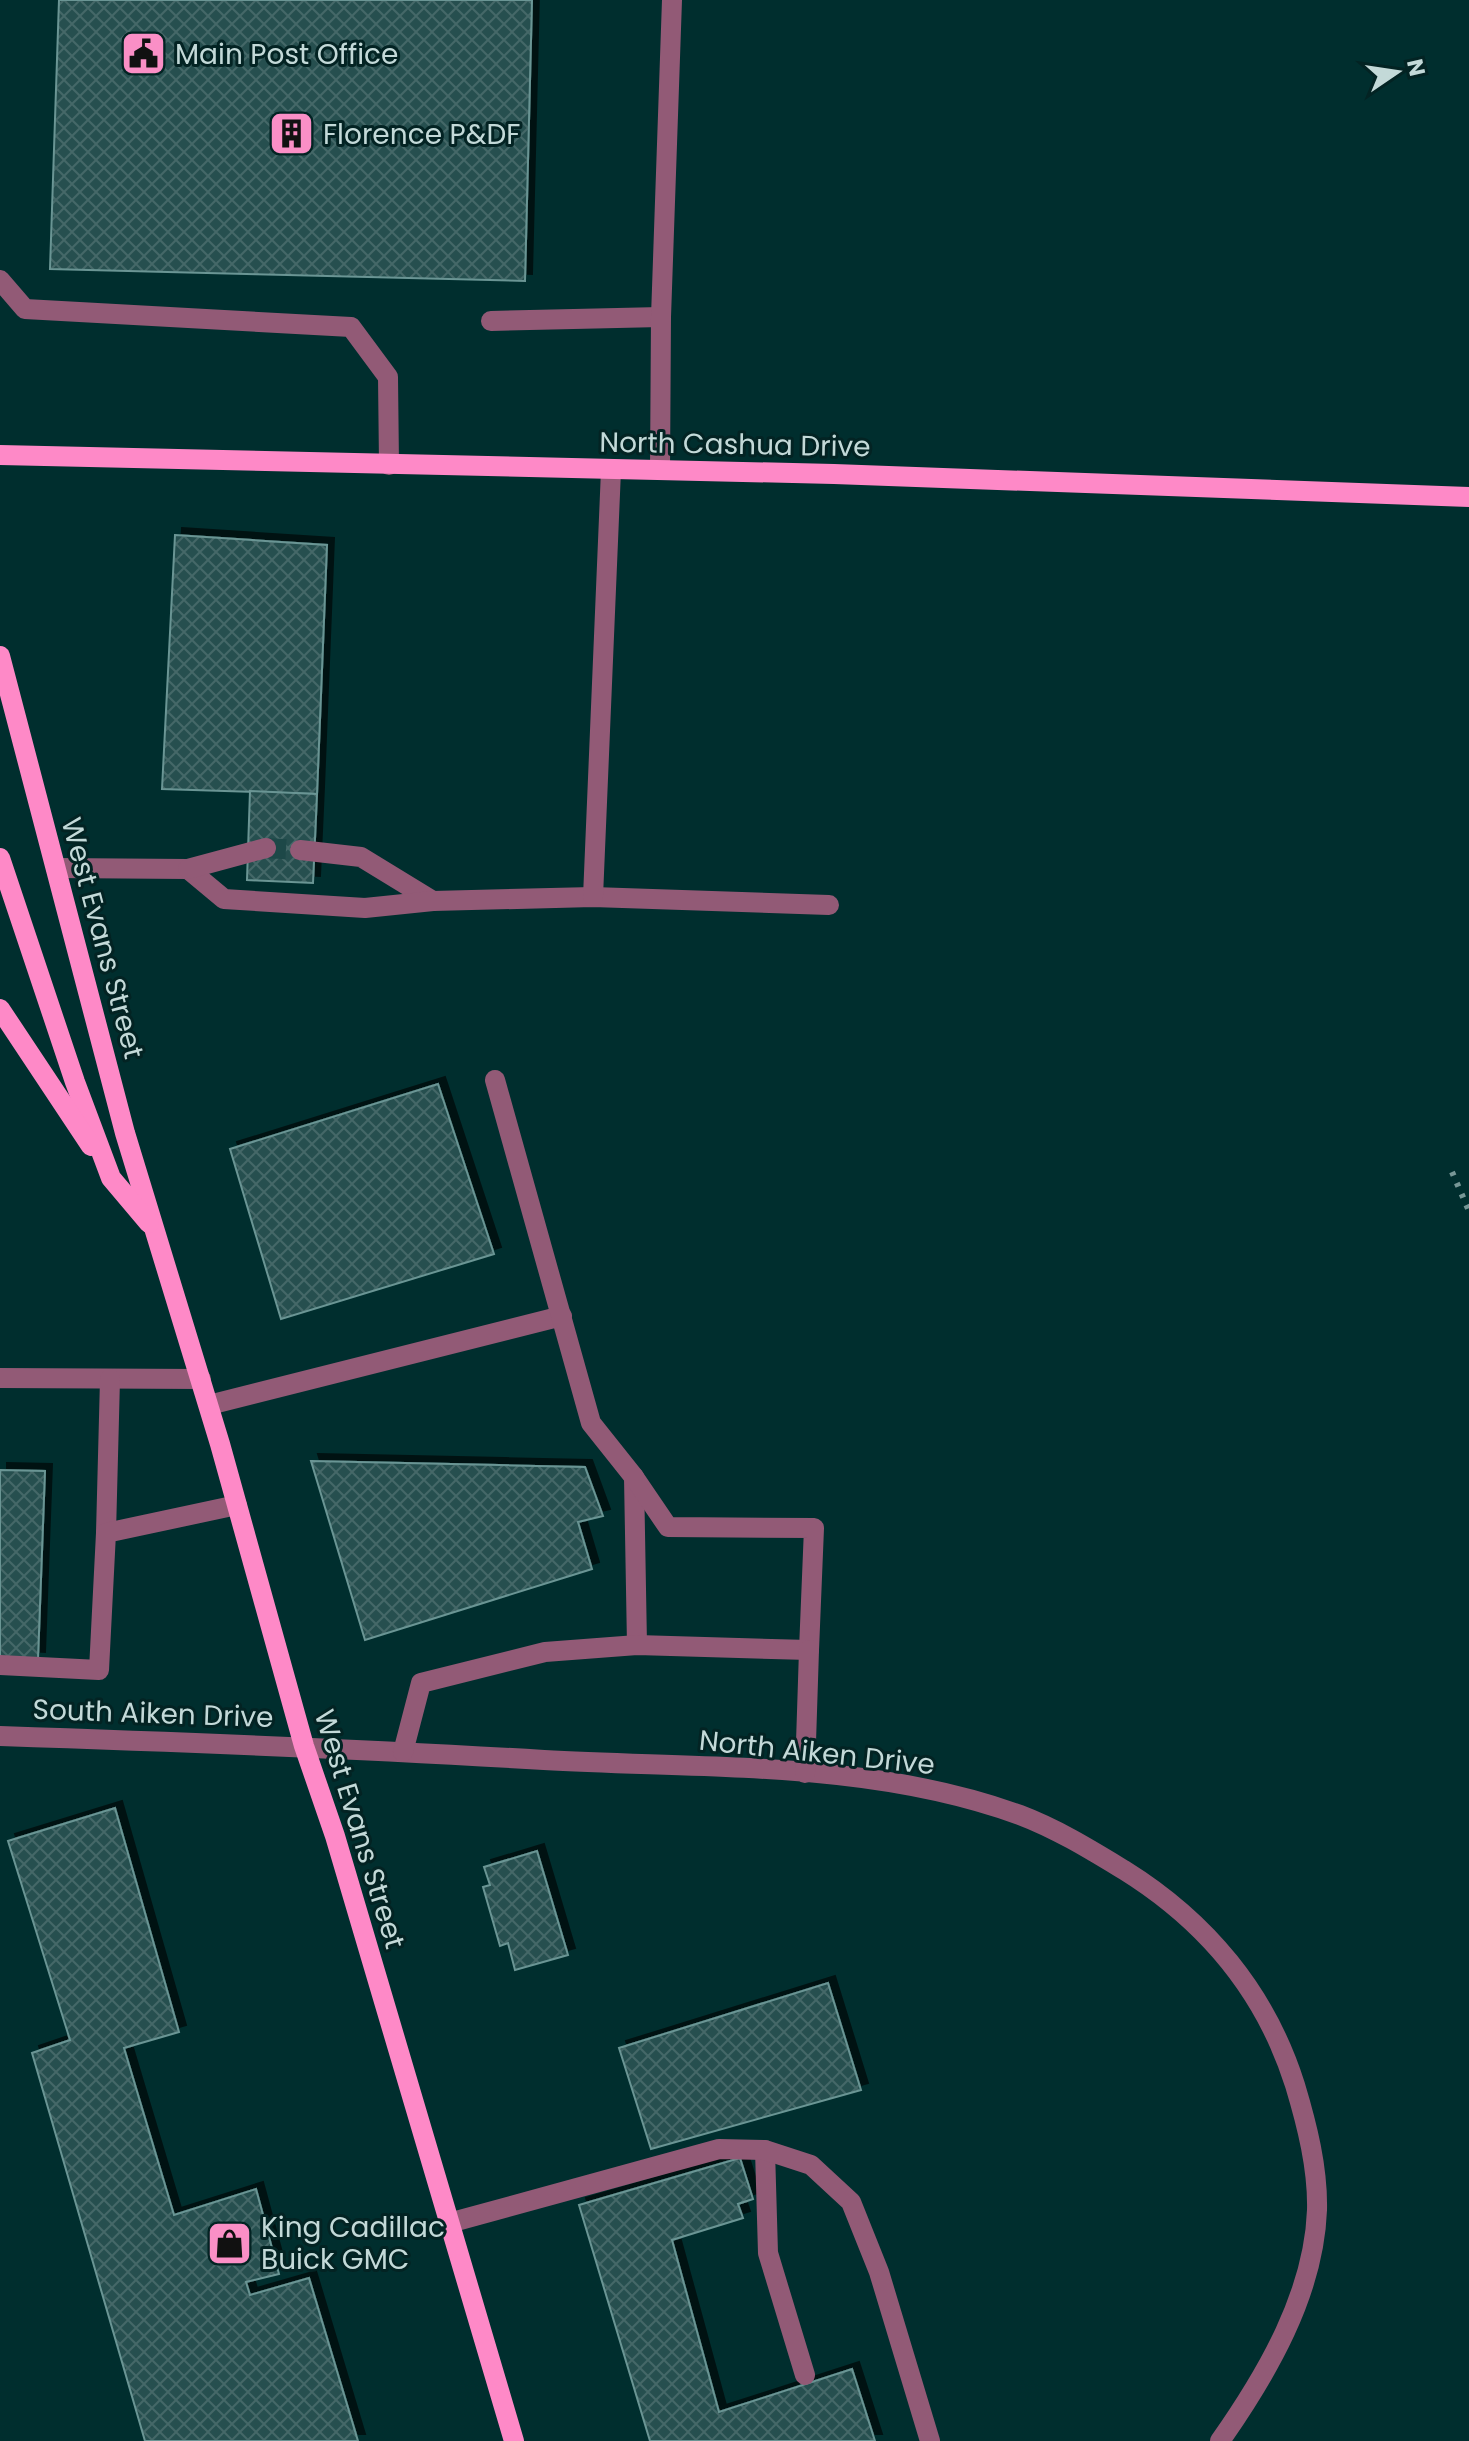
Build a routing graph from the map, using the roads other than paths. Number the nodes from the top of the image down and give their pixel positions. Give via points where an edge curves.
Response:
1 (672, 0) edge
2 (0, 280) edge
3 (661, 317) junction
4 (491, 321) dead end
5 (0, 455) edge
6 (389, 465) junction
7 (611, 470) junction
8 (660, 470) junction
9 (1469, 497) edge
10 (0, 656) edge
11 (266, 848) tunnel mouth
12 (300, 850) tunnel mouth
13 (0, 858) edge
14 (56, 868) junction
15 (188, 869) junction
16 (593, 897) junction
17 (433, 901) junction
18 (829, 905) dead end
19 (0, 1009) edge
20 (495, 1080) dead end
21 (111, 1178) junction
22 (156, 1232) junction
23 (562, 1316) junction
24 (0, 1378) edge
25 (110, 1379) junction
26 (201, 1379) junction
27 (209, 1405) junction
28 (634, 1477) junction
29 (237, 1505) junction
30 (106, 1533) junction
31 (637, 1645) junction
32 (809, 1650) junction
33 (0, 1665) edge
34 (0, 1736) edge
35 (304, 1746) junction
36 (403, 1752) junction
37 (805, 1773) junction
38 (765, 2150) junction
39 (449, 2223) junction
40 (805, 2375) dead end
41 (514, 2441) edge
42 (930, 2441) edge
43 (1220, 2441) edge

1 - 3 street
2 - 6 street via 25,309 351,327 388,377
3 - 4 street
3 - 8 street
5 - 6 main road, North Cashua Drive
6 - 7 main road, North Cashua Drive
7 - 8 main road, North Cashua Drive
7 - 16 street
8 - 9 main road, North Cashua Drive
10 - 14 main road, West Evans Street
11 - 15 street
12 - 17 street via 361,857
13 - 21 main road, West Evans Street
14 - 15 street
14 - 22 main road, West Evans Street
15 - 17 street via 224,899 365,908
16 - 17 street
16 - 18 street
19 - 21 main road
20 - 23 street
21 - 22 main road, West Evans Street
22 - 26 main road, West Evans Street
23 - 27 street
23 - 28 street via 591,1423
24 - 25 street
25 - 26 street
25 - 30 street
26 - 27 main road, West Evans Street
27 - 29 main road, West Evans Street
28 - 31 street
28 - 32 street via 668,1527 814,1528
29 - 30 street
29 - 35 main road, West Evans Street
30 - 33 street via 99,1670
31 - 32 street
31 - 36 street via 545,1652 421,1683
32 - 37 street
34 - 35 street, South Aiken Drive
35 - 36 street, North Aiken Drive
35 - 39 main road, West Evans Street
36 - 37 street, North Aiken Drive
37 - 43 street, North Aiken Drive via 962,1797 1022,1816 1081,1844 1160,1893 1194,1922 1232,1965 1266,2017 1286,2057 1304,2115 1317,2210 1309,2266 1293,2311 1267,2369
38 - 39 street via 719,2149
38 - 40 street via 768,2253
38 - 42 street via 811,2165 851,2202 879,2272
39 - 41 main road, West Evans Street

